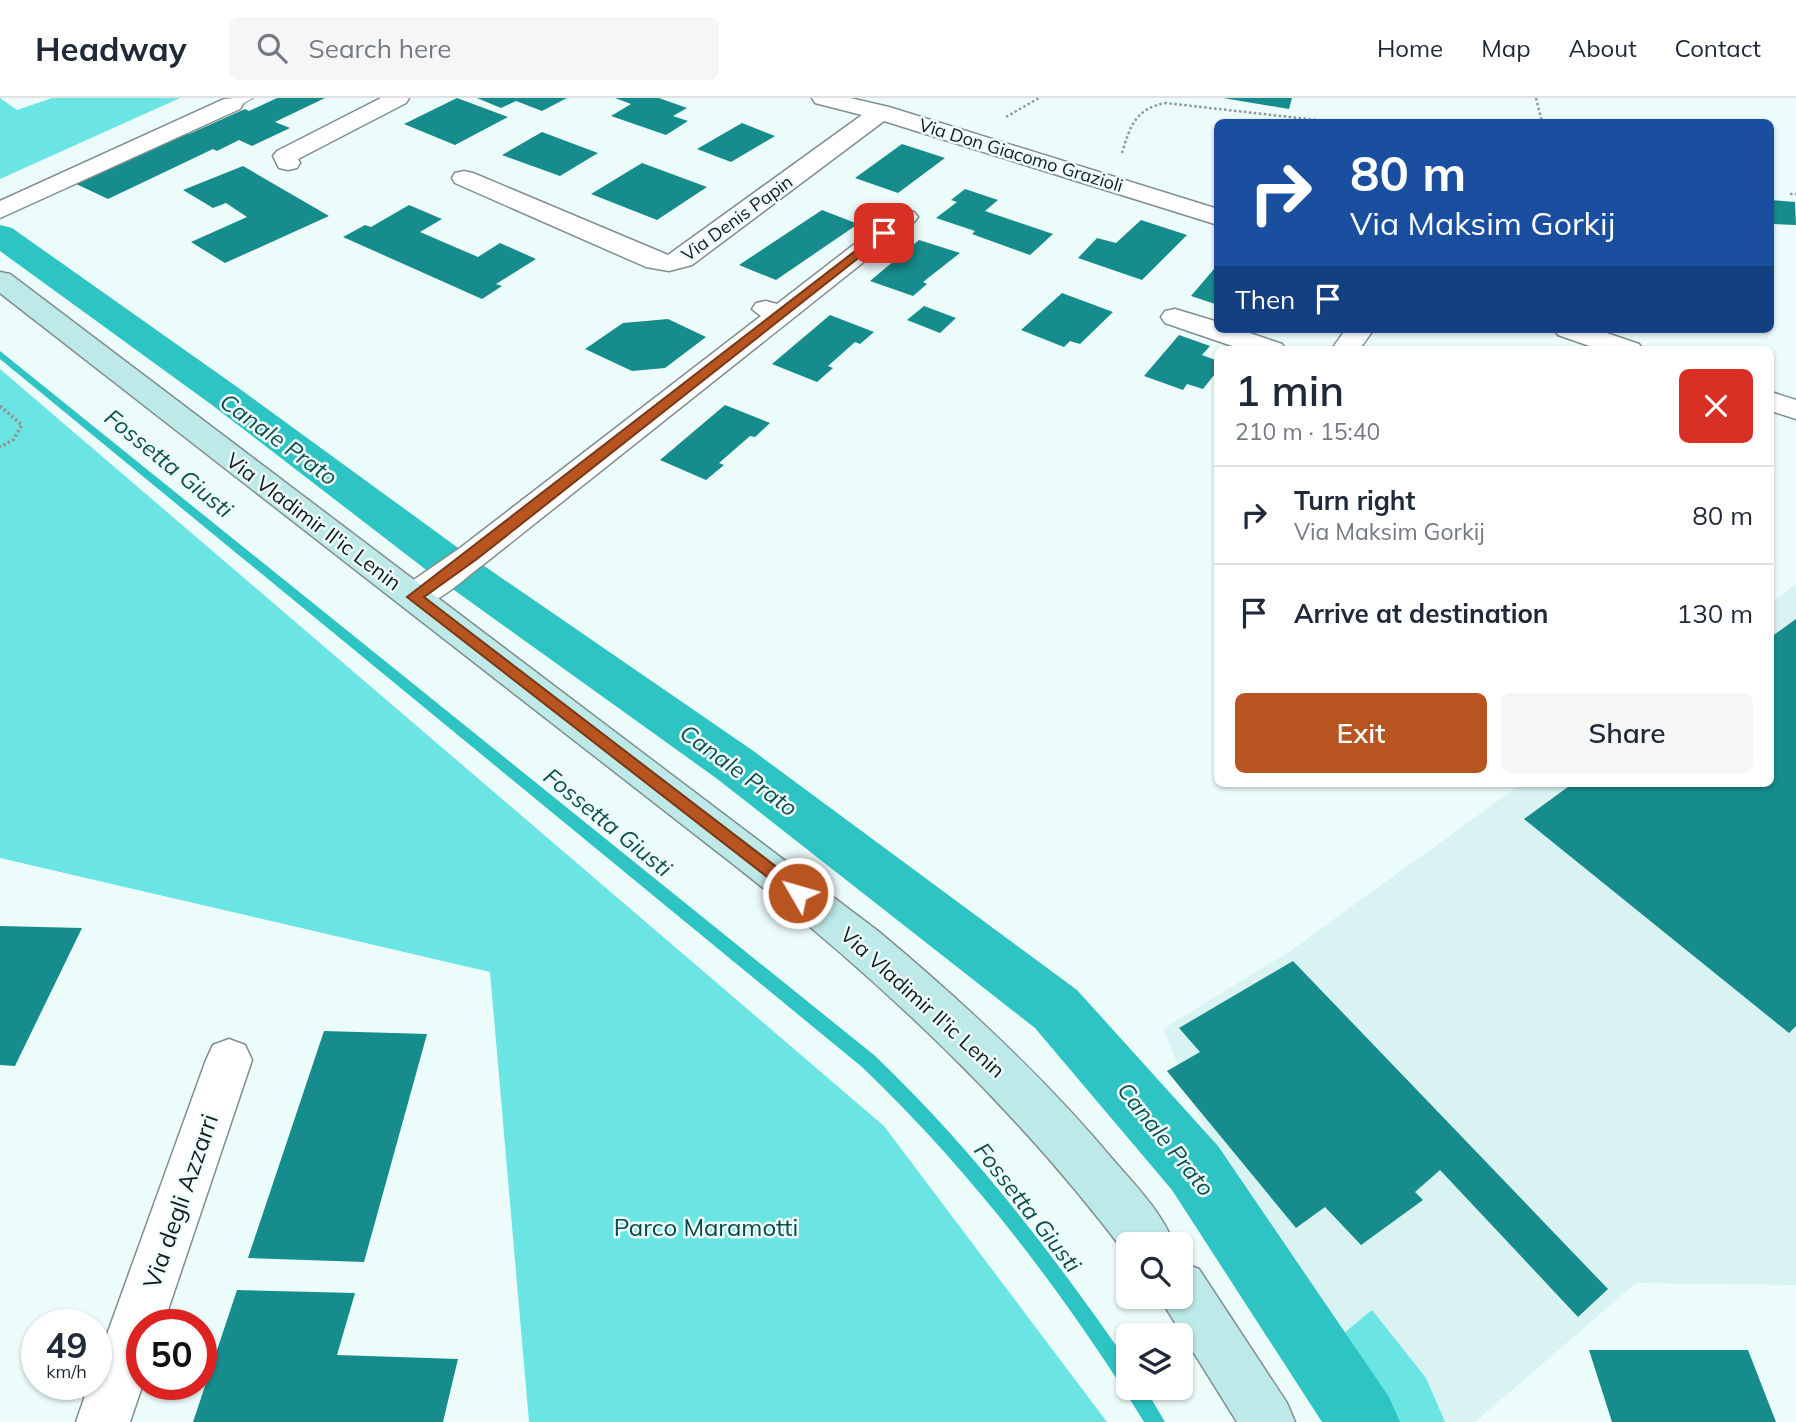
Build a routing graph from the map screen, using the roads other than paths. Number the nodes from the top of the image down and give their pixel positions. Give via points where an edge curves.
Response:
1 (398, 98) edge
2 (823, 98) edge
3 (239, 101) edge
4 (881, 112) junction
5 (288, 163) dead end
6 (464, 178) dead end
7 (0, 210) edge
8 (1214, 216) edge
9 (905, 217) dead end
10 (0, 280) edge
11 (1175, 317) dead end
12 (1214, 330) edge
13 (1222, 333) edge
14 (1580, 333) edge
15 (1260, 346) edge
16 (1617, 346) edge
17 (1774, 402) edge
18 (1796, 410) edge
19 (428, 587) junction
20 (229, 1060) dead end
21 (1140, 1232) edge
22 (1193, 1306) edge
23 (103, 1422) edge
24 (1268, 1422) edge

1 - 5 street via 285,156
2 - 4 street, Via Don Giacomo Grazioli
3 - 7 street
4 - 6 street, Via Denis Papin via 683,259 669,263 655,261
4 - 8 street, Via Don Giacomo Grazioli
9 - 19 street via 773,312
10 - 19 main road, Via Vladimir Il'ic Lenin
11 - 12 street
13 - 15 street
14 - 16 street
17 - 18 street
19 - 21 main road, Via Vladimir Il'ic Lenin via 863,944 990,1059 1051,1121
20 - 23 street, Via degli Azzarri
22 - 24 main road

